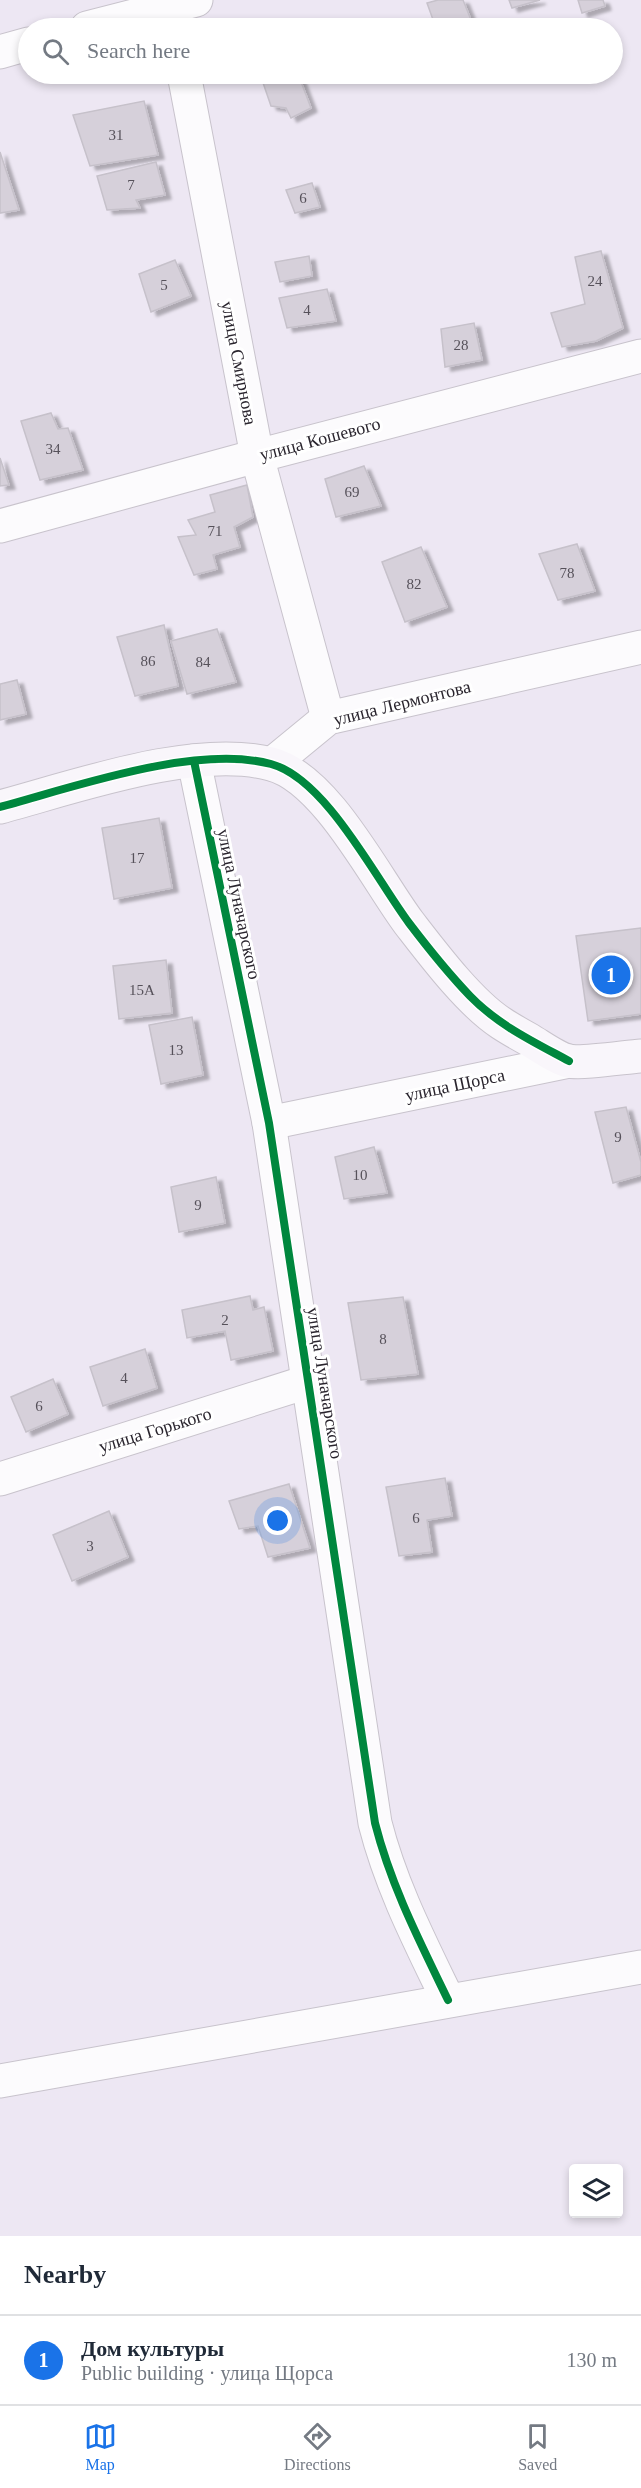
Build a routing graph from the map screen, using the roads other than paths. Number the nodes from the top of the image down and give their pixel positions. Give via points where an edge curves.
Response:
1 (178, 9) edge
2 (135, 18) edge
3 (18, 47) edge
4 (0, 52) edge
5 (186, 84) edge
6 (641, 356) edge
7 (257, 456) junction
8 (0, 526) edge
9 (641, 647) edge
10 (328, 718) junction
11 (194, 761) junction
12 (272, 764) junction
13 (0, 807) edge
14 (641, 1056) edge
15 (569, 1061) junction
16 (269, 1123) junction
17 (310, 1381) junction
18 (0, 1479) edge
19 (641, 1967) edge
20 (448, 2000) junction
21 (0, 2081) edge

1 - 2 street
3 - 4 street
5 - 7 street, улица Смирнова
6 - 7 street, улица Кошевого
7 - 8 street, улица Кошевого
7 - 10 street, улица Смирнова
9 - 10 street, улица Лермонтова
10 - 12 street, улица Лермонтова
11 - 12 street via 224,759
11 - 13 street via 123,773
11 - 16 street, улица Луначарского
12 - 15 street via 315,793 347,831 409,924 471,997 500,1023
14 - 15 street, улица Щорса
15 - 16 street, улица Щорса
16 - 17 street, улица Луначарского
17 - 18 street, улица Горького
17 - 20 street, улица Луначарского via 375,1823 398,1895
19 - 20 street
20 - 21 street

